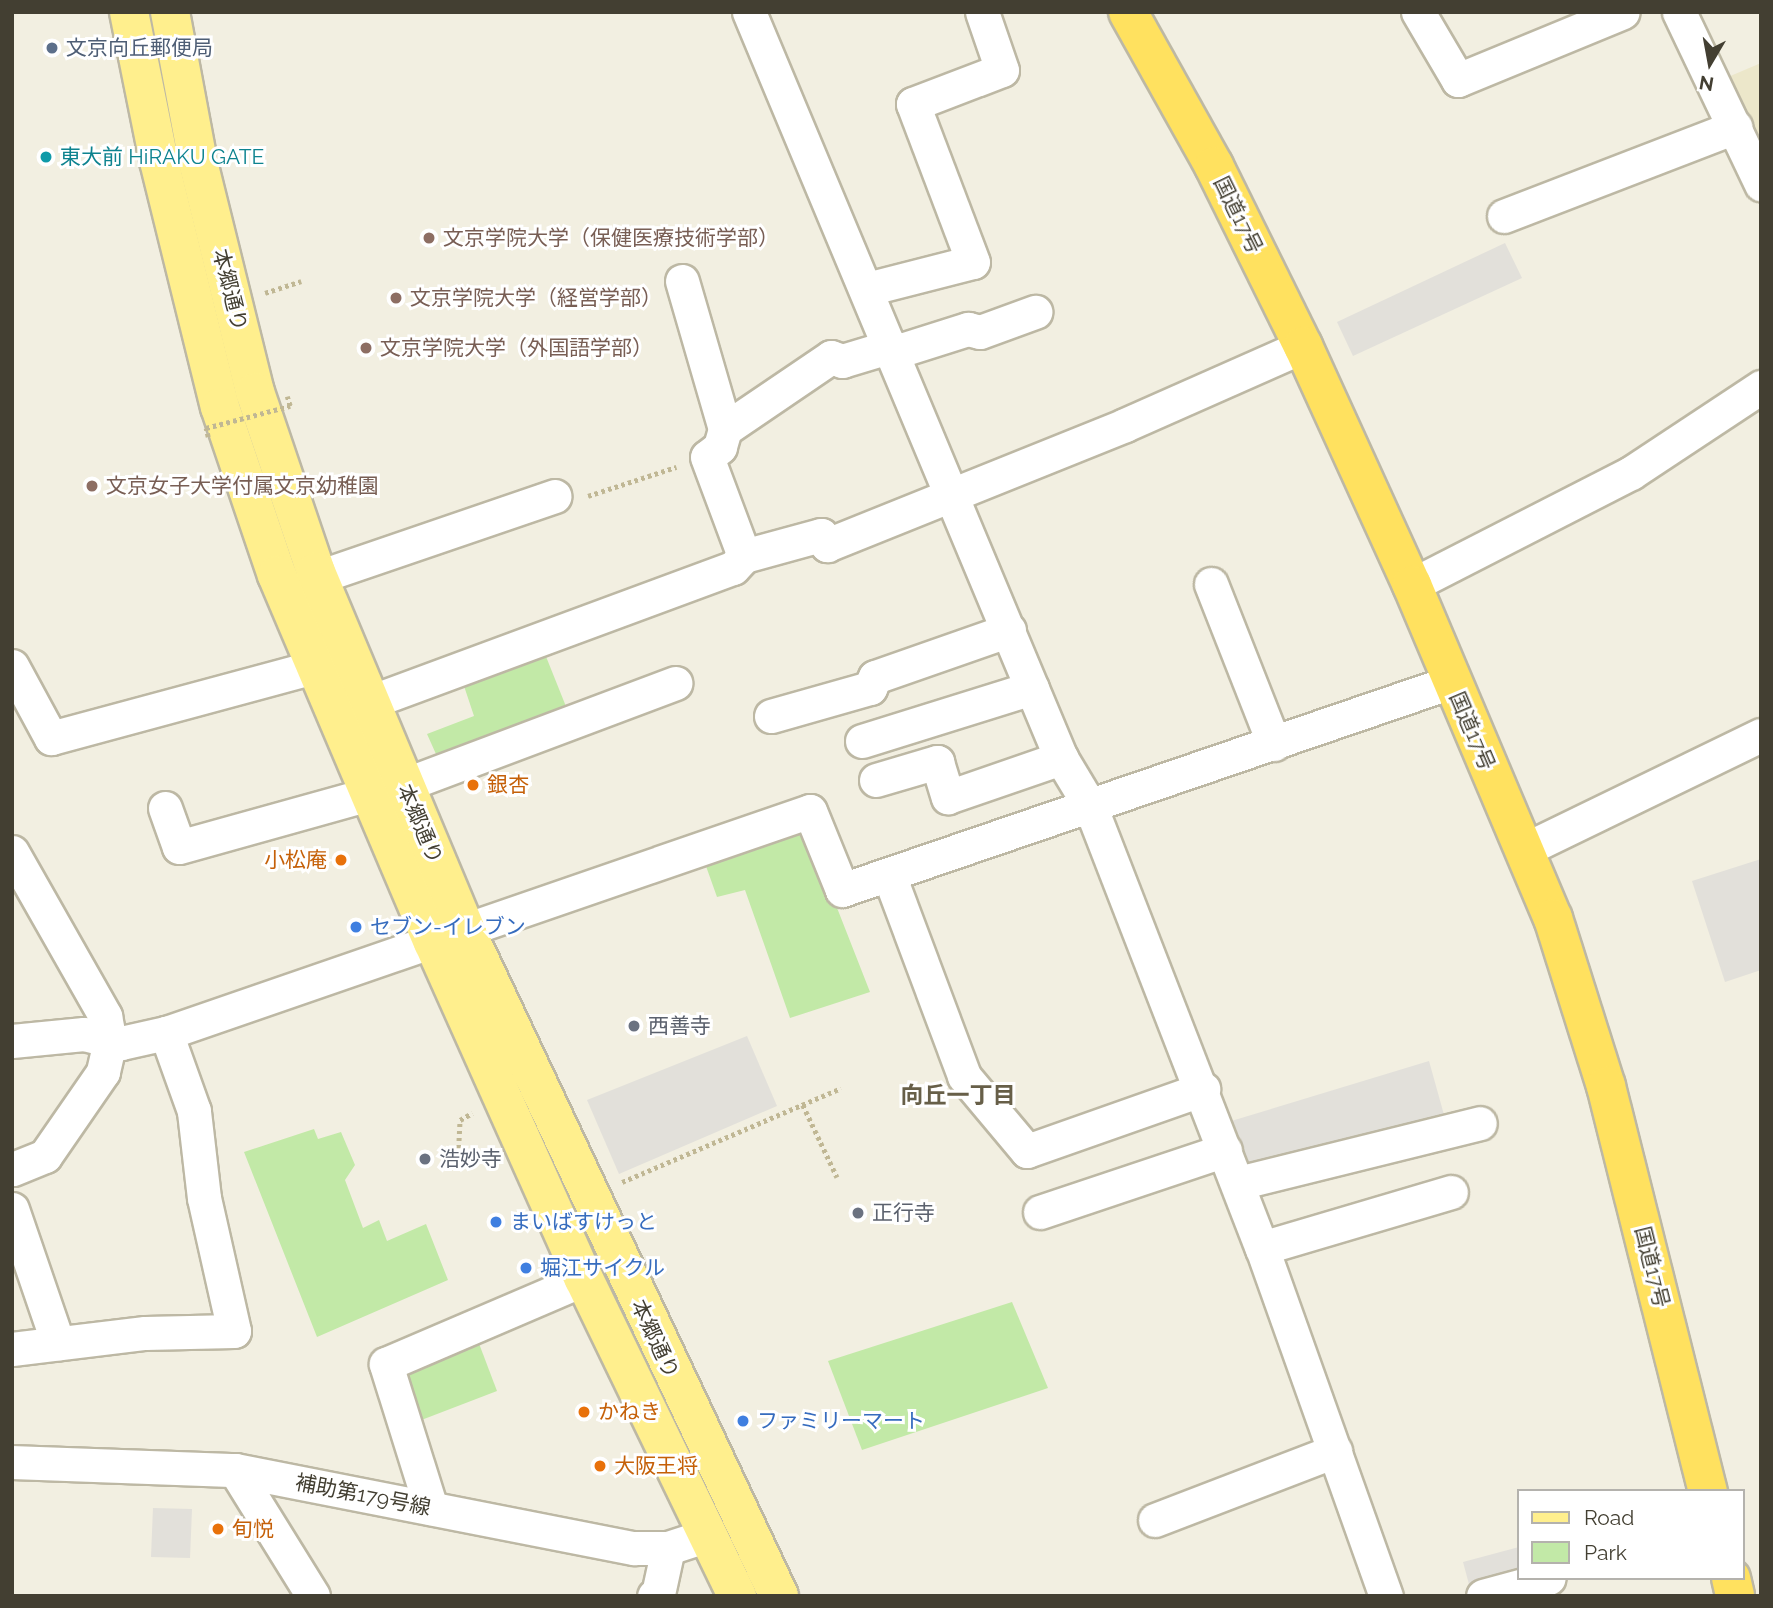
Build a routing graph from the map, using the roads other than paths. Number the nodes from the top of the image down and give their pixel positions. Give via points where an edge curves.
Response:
1 (129, 12) edge
2 (170, 12) edge
3 (749, 12) edge
4 (982, 12) edge
5 (1128, 12) edge
6 (1418, 12) edge
7 (1623, 12) edge
8 (1679, 12) edge
9 (1735, 127) junction
10 (1761, 184) edge
11 (1504, 216) dead end
12 (682, 281) dead end
13 (867, 289) junction
14 (1035, 312) dead end
15 (1303, 346) junction
16 (893, 349) junction
17 (1761, 387) edge
18 (725, 429) junction
19 (954, 495) junction
20 (555, 496) road end
21 (744, 556) junction
22 (318, 577) junction
23 (1211, 584) dead end
24 (1412, 585) junction
25 (1009, 630) junction
26 (12, 666) edge
27 (314, 667) junction
28 (1451, 682) junction
29 (675, 683) dead end
30 (1032, 688) junction
31 (370, 702) junction
32 (771, 716) dead end
33 (1760, 738) edge
34 (862, 741) dead end
35 (1274, 744) junction
36 (1061, 758) junction
37 (876, 780) dead end
38 (387, 790) junction
39 (164, 807) dead end
40 (1091, 808) junction
41 (1524, 850) junction
42 (12, 852) edge
43 (889, 875) junction
44 (449, 937) junction
45 (166, 1033) junction
46 (12, 1041) edge
47 (110, 1041) junction
48 (1203, 1089) junction
49 (1480, 1123) dead end
50 (1225, 1150) junction
51 (12, 1169) edge
52 (1238, 1183) junction
53 (1451, 1192) dead end
54 (12, 1209) edge
55 (1040, 1212) dead end
56 (19, 1246) edge
57 (1262, 1248) junction
58 (584, 1279) junction
59 (58, 1343) junction
60 (12, 1349) edge
61 (1335, 1451) junction
62 (12, 1462) edge
63 (235, 1470) junction
64 (1707, 1489) edge
65 (431, 1508) junction
66 (743, 1520) junction
67 (1155, 1520) dead end
68 (708, 1535) junction
69 (668, 1548) junction
70 (1542, 1580) edge
71 (1382, 1594) edge
72 (313, 1596) edge
73 (654, 1596) edge
74 (737, 1596) edge
75 (779, 1596) edge
76 (1483, 1596) edge

1 - 27 main road, 本郷通り via 159,161 220,407 277,575
2 - 22 main road, 本郷通り via 198,162 255,392
3 - 13 street
4 - 13 street via 1002,70 913,104 973,262
5 - 15 highway, 国道17号 via 1214,166
6 - 7 street via 1458,80
8 - 9 street
9 - 10 street
9 - 11 street
12 - 18 street
13 - 16 street
14 - 16 street via 980,332 968,329
15 - 19 street
15 - 24 highway, 国道17号
16 - 18 street via 842,361 831,357
16 - 19 street
17 - 24 street via 1631,473
18 - 21 street via 720,447 707,457
19 - 21 street via 827,545 821,535
19 - 25 street
20 - 22 street
21 - 31 street via 733,568
22 - 31 main road, 本郷通り
23 - 35 street
24 - 28 highway, 国道17号
25 - 30 street
25 - 32 street via 875,677 870,688
26 - 27 street via 51,738
27 - 38 main road, 本郷通り
28 - 35 street
28 - 41 highway, 国道17号
29 - 38 street
30 - 34 street
30 - 36 street
31 - 38 main road, 本郷通り
33 - 41 street
35 - 40 street
36 - 37 street via 948,797 937,762
36 - 40 street
38 - 39 street via 179,847
38 - 44 main road, 本郷通り
40 - 43 street
40 - 48 street
41 - 64 highway, 国道17号 via 1553,918 1606,1086
42 - 47 street via 105,1016
43 - 44 street via 842,890 810,811
43 - 48 street via 964,1076 1027,1151
44 - 45 street
44 - 58 main road, 本郷通り
44 - 66 main road, 本郷通り
45 - 47 street via 121,1044
45 - 59 street via 194,1111 204,1198 234,1331 145,1333
46 - 47 street via 84,1034
47 - 51 street via 103,1072 45,1156
48 - 50 street
49 - 52 street
50 - 52 street
50 - 55 street
52 - 57 street
53 - 57 street
54 - 56 street
56 - 59 street
57 - 61 street
58 - 65 street via 386,1364
58 - 68 main road, 本郷通り
59 - 60 street
61 - 67 street
61 - 71 street
62 - 63 street, 補助第179号線
63 - 65 street, 補助第179号線
63 - 72 street
65 - 69 street, 補助第179号線 via 634,1548
66 - 68 main road
66 - 75 main road, 本郷通り
68 - 69 street, 補助第179号線
68 - 74 main road, 本郷通り
69 - 73 street via 659,1594
70 - 76 street

